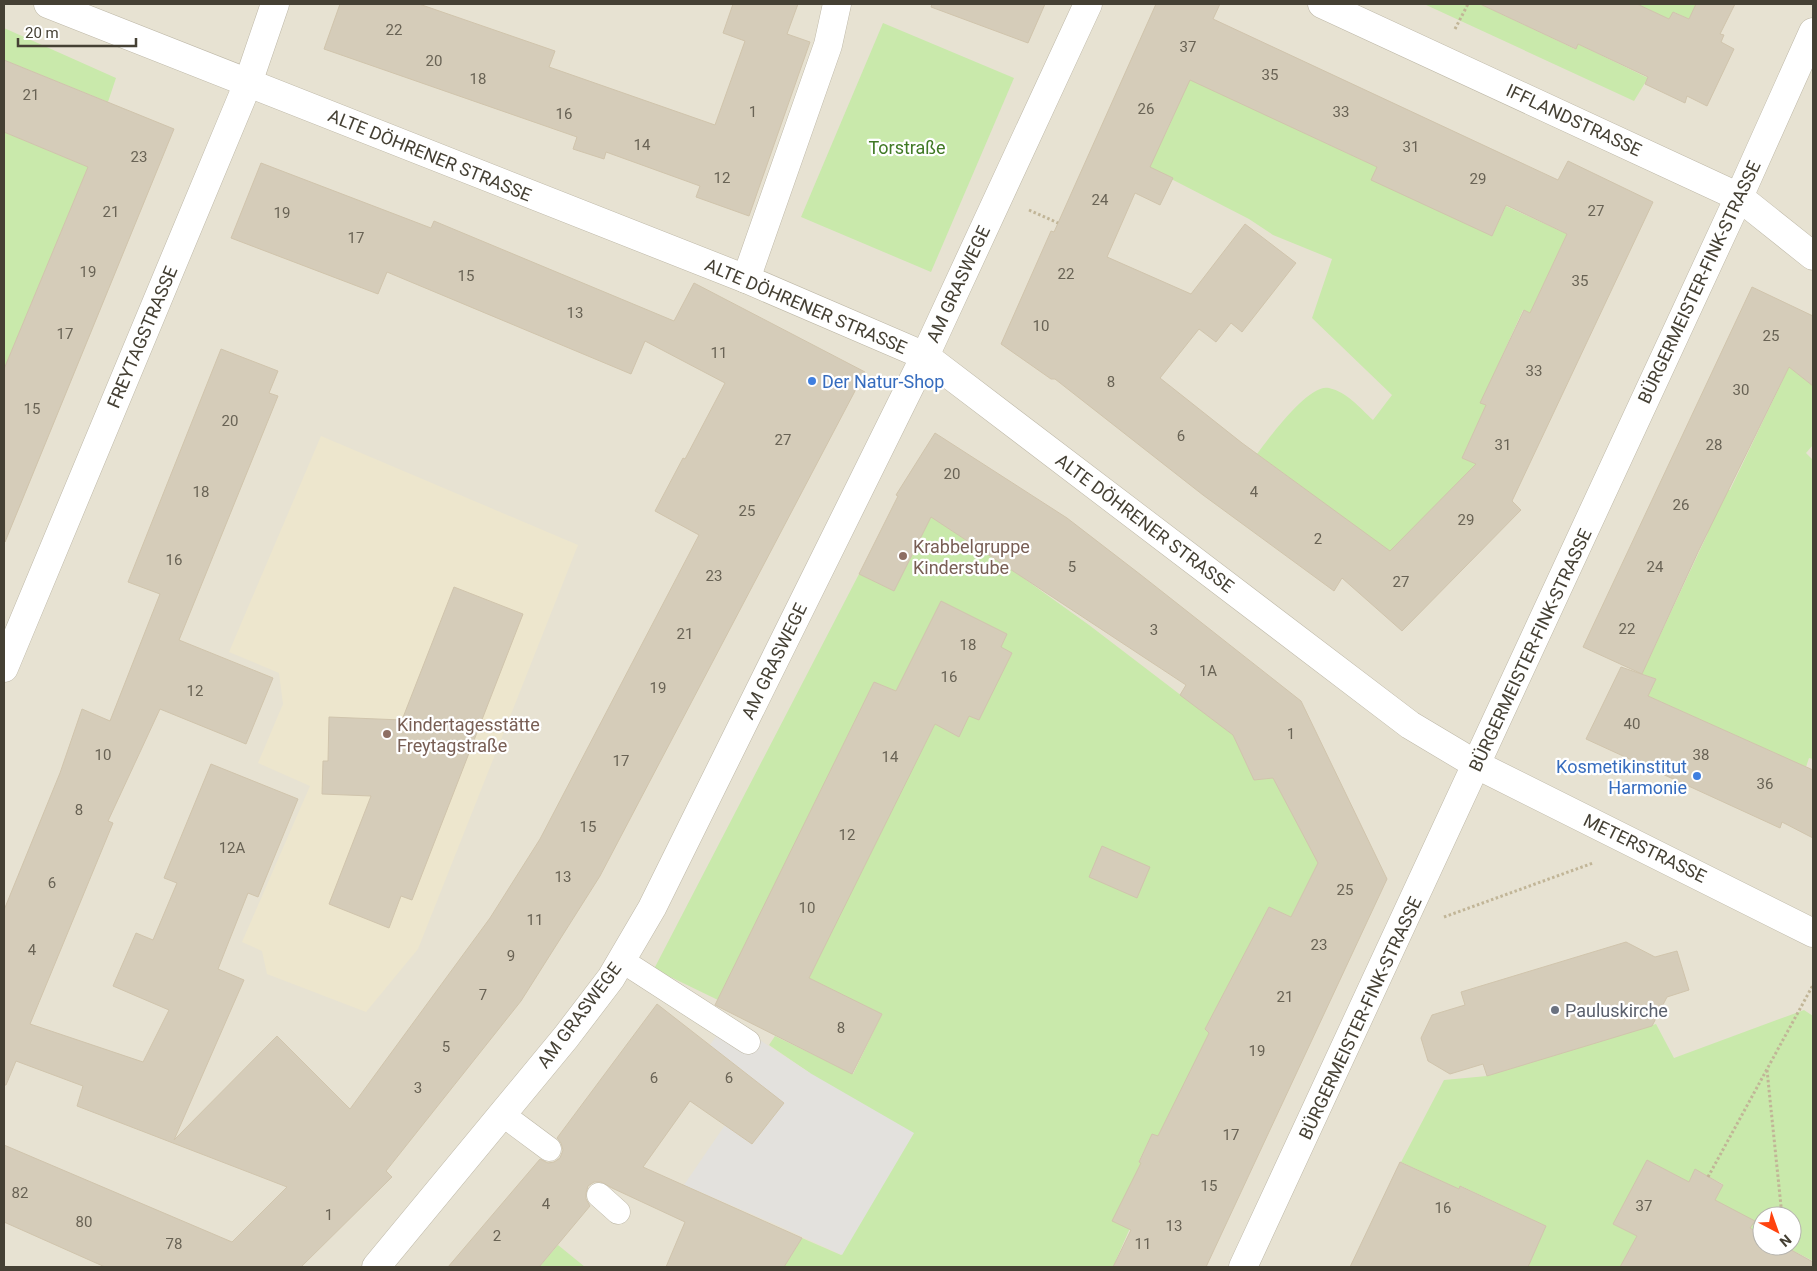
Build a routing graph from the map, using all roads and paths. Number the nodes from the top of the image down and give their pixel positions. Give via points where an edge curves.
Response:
1 (48, 4) edge
2 (275, 4) edge
3 (837, 4) edge
4 (1088, 4) edge
5 (1322, 4) edge
6 (1813, 32) edge
7 (248, 83) junction
8 (1739, 197) junction
9 (1813, 256) edge
10 (746, 280) junction
11 (925, 356) junction
12 (4, 668) edge
13 (1477, 765) junction
14 (1640, 846) junction
15 (1813, 933) edge
16 (1398, 934) junction
17 (621, 960) junction
18 (1813, 985) edge
19 (748, 1042) dead end
20 (1767, 1069) junction
21 (502, 1114) junction
22 (549, 1148) dead end
23 (1708, 1177) dead end
24 (599, 1194) dead end
25 (1781, 1206) edge
26 (618, 1212) dead end
27 (376, 1267) edge
28 (1244, 1267) edge

1 - 7 street, ALTE DÖHRENER STRASSE
2 - 7 street, FREYTAGSTRASSE
3 - 10 street via 828,45
4 - 11 street, AM GRASWEGE
5 - 8 street, IFFLANDSTRASSE
6 - 8 street, BÜRGERMEISTER-FINK-STRASSE
7 - 10 street, ALTE DÖHRENER STRASSE
7 - 12 street, FREYTAGSTRASSE
8 - 9 street, IFFLANDSTRASSE
8 - 13 street, BÜRGERMEISTER-FINK-STRASSE
10 - 11 street, ALTE DÖHRENER STRASSE
11 - 13 street, ALTE DÖHRENER STRASSE via 1410,725
11 - 17 street, AM GRASWEGE via 652,908
13 - 14 street, METERSTRASSE
13 - 16 street, BÜRGERMEISTER-FINK-STRASSE
14 - 15 street, METERSTRASSE
14 - 16 path
16 - 28 street, BÜRGERMEISTER-FINK-STRASSE
17 - 19 lane
17 - 21 street, AM GRASWEGE via 566,1038
18 - 20 path
20 - 23 path
20 - 25 path
21 - 22 lane
21 - 27 street, AM GRASWEGE
24 - 26 lane

